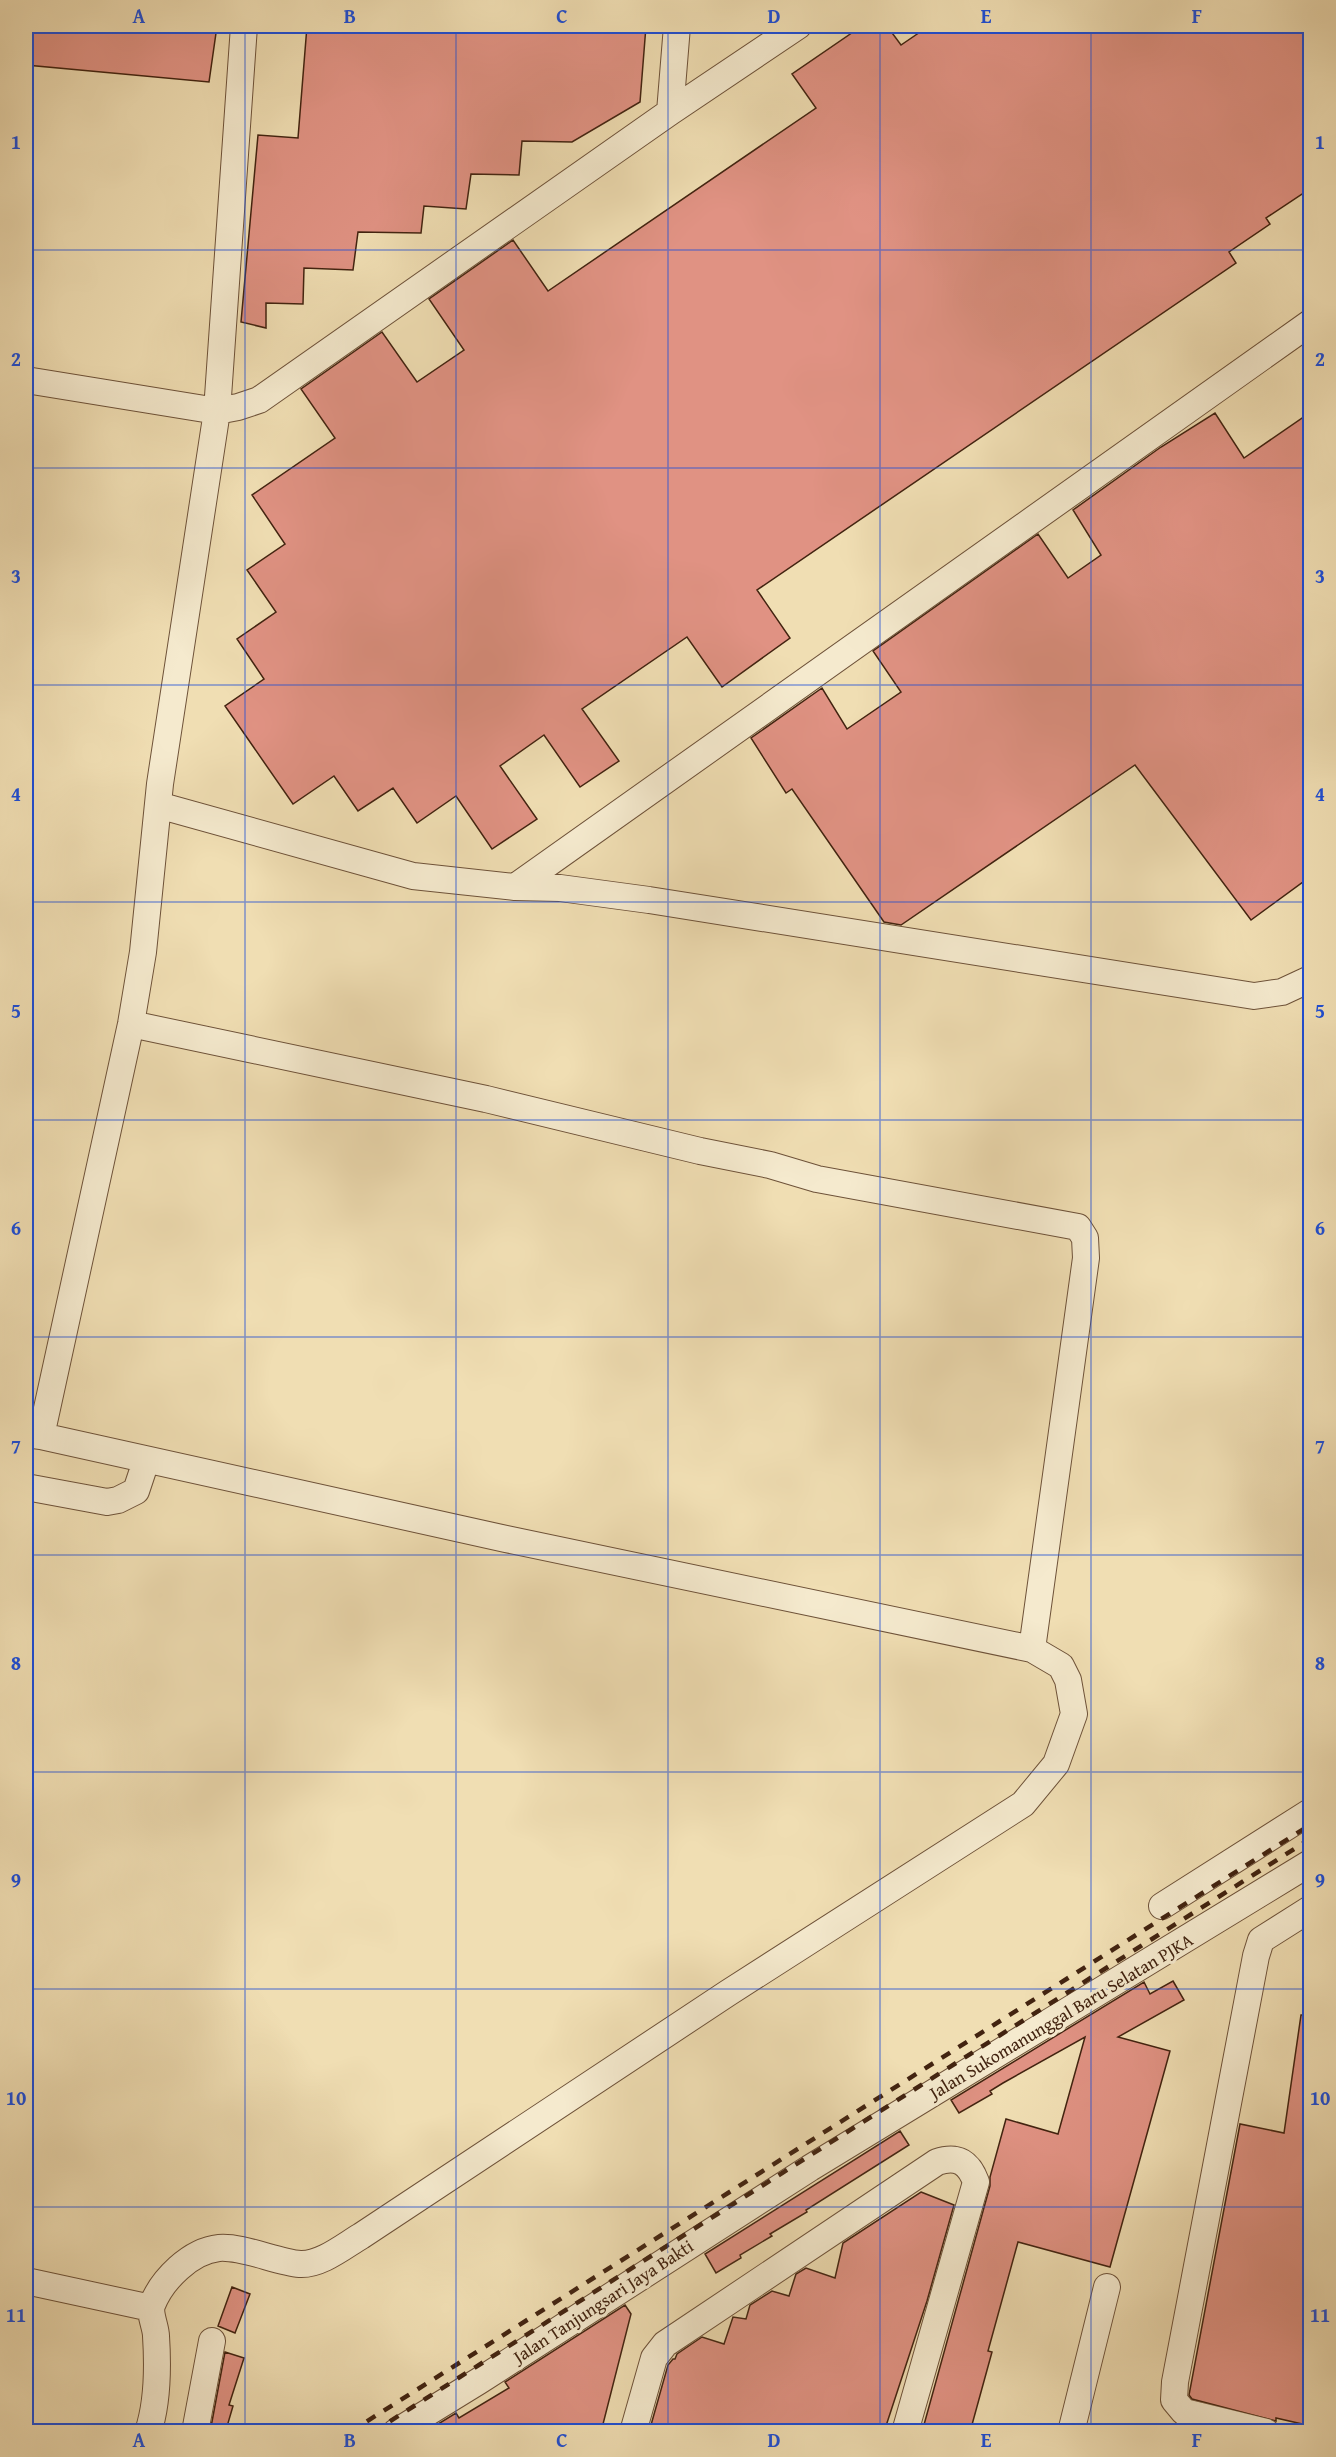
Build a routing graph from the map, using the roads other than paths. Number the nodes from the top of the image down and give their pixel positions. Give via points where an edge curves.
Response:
1 (244, 26) edge
2 (677, 26) edge
3 (798, 26) edge
4 (670, 112) junction
5 (1311, 323) edge
6 (26, 380) edge
7 (217, 411) junction
8 (158, 805) junction
9 (515, 887) junction
10 (1311, 979) edge
11 (130, 1023) junction
12 (33, 1435) edge
13 (147, 1461) junction
14 (26, 1487) edge
15 (1032, 1648) junction
16 (1311, 1812) edge
17 (1311, 1863) edge
18 (1162, 1906) dead end
19 (1311, 1909) edge
20 (810, 2168) joint
21 (26, 2281) edge
22 (1107, 2287) dead end
23 (151, 2308) junction
24 (212, 2341) dead end
25 (148, 2432) edge
26 (195, 2432) edge
27 (396, 2432) edge
28 (633, 2432) edge
29 (905, 2432) edge
30 (1071, 2432) edge
31 (1266, 2432) edge

1 - 7 street
2 - 4 street
3 - 4 street
4 - 7 street via 259,400
5 - 9 street
6 - 7 street
7 - 8 street
8 - 9 street via 413,876
8 - 11 street via 143,952
9 - 10 street via 560,888 649,900 1254,996 1282,992
11 - 12 street
11 - 15 street via 486,1099 818,1179 1078,1227 1085,1238 1086,1258
12 - 13 street
13 - 14 street via 136,1491 118,1500 107,1502
13 - 15 street
15 - 23 street via 1061,1666 1068,1680 1074,1714 1056,1764 1023,1804 327,2256 302,2264 219,2248 179,2268 162,2286
16 - 18 street
17 - 20 street, Jalan Sukomanunggal Baru Selatan PJKA
19 - 31 street via 1261,1940 1256,1956 1175,2382 1174,2400 1184,2412
20 - 27 street, Jalan Tanjungsari Jaya Bakti
21 - 23 street
22 - 30 street
23 - 25 street via 158,2373
24 - 26 street
28 - 29 street via 654,2358 665,2344 938,2162 950,2158 971,2169 976,2182

